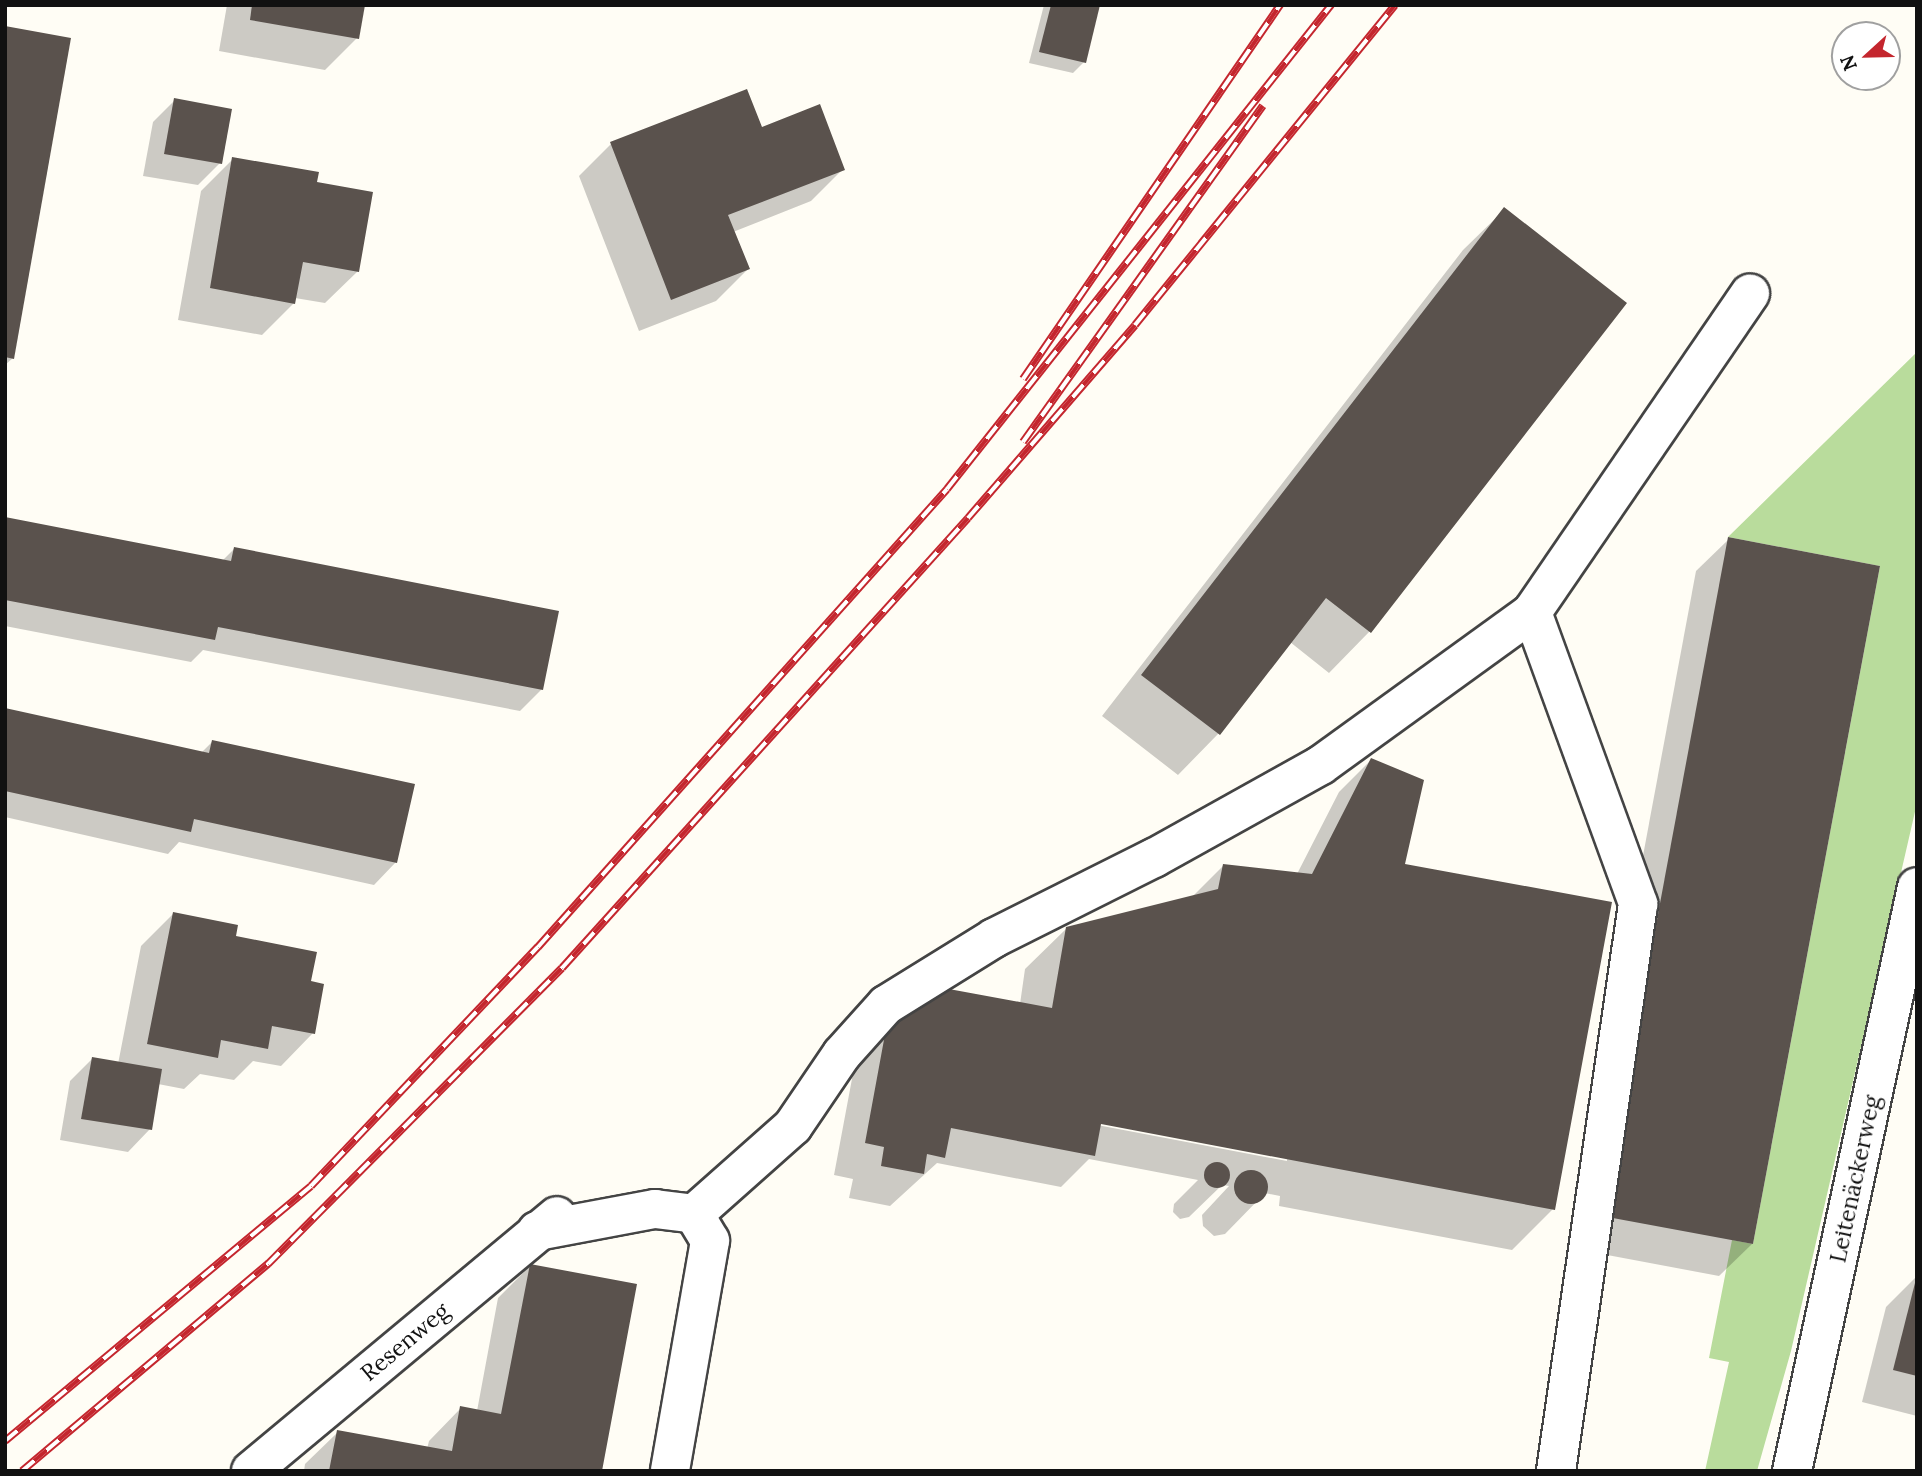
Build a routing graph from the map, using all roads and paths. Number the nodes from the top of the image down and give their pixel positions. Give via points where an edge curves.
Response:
1 (1749, 294) dead end
2 (1532, 612) junction
3 (1917, 887) edge
4 (694, 1214) junction
5 (251, 1471) edge
6 (670, 1471) edge
7 (1556, 1471) edge
8 (1792, 1471) edge

1 - 2 street
2 - 4 street via 1321,765 1154,859 995,938 886,1005 842,1054 793,1126
2 - 7 street via 1638,904
3 - 8 street, Leitenäckerweg
4 - 5 street, Resenweg via 656,1209 548,1223
4 - 6 street via 710,1241

